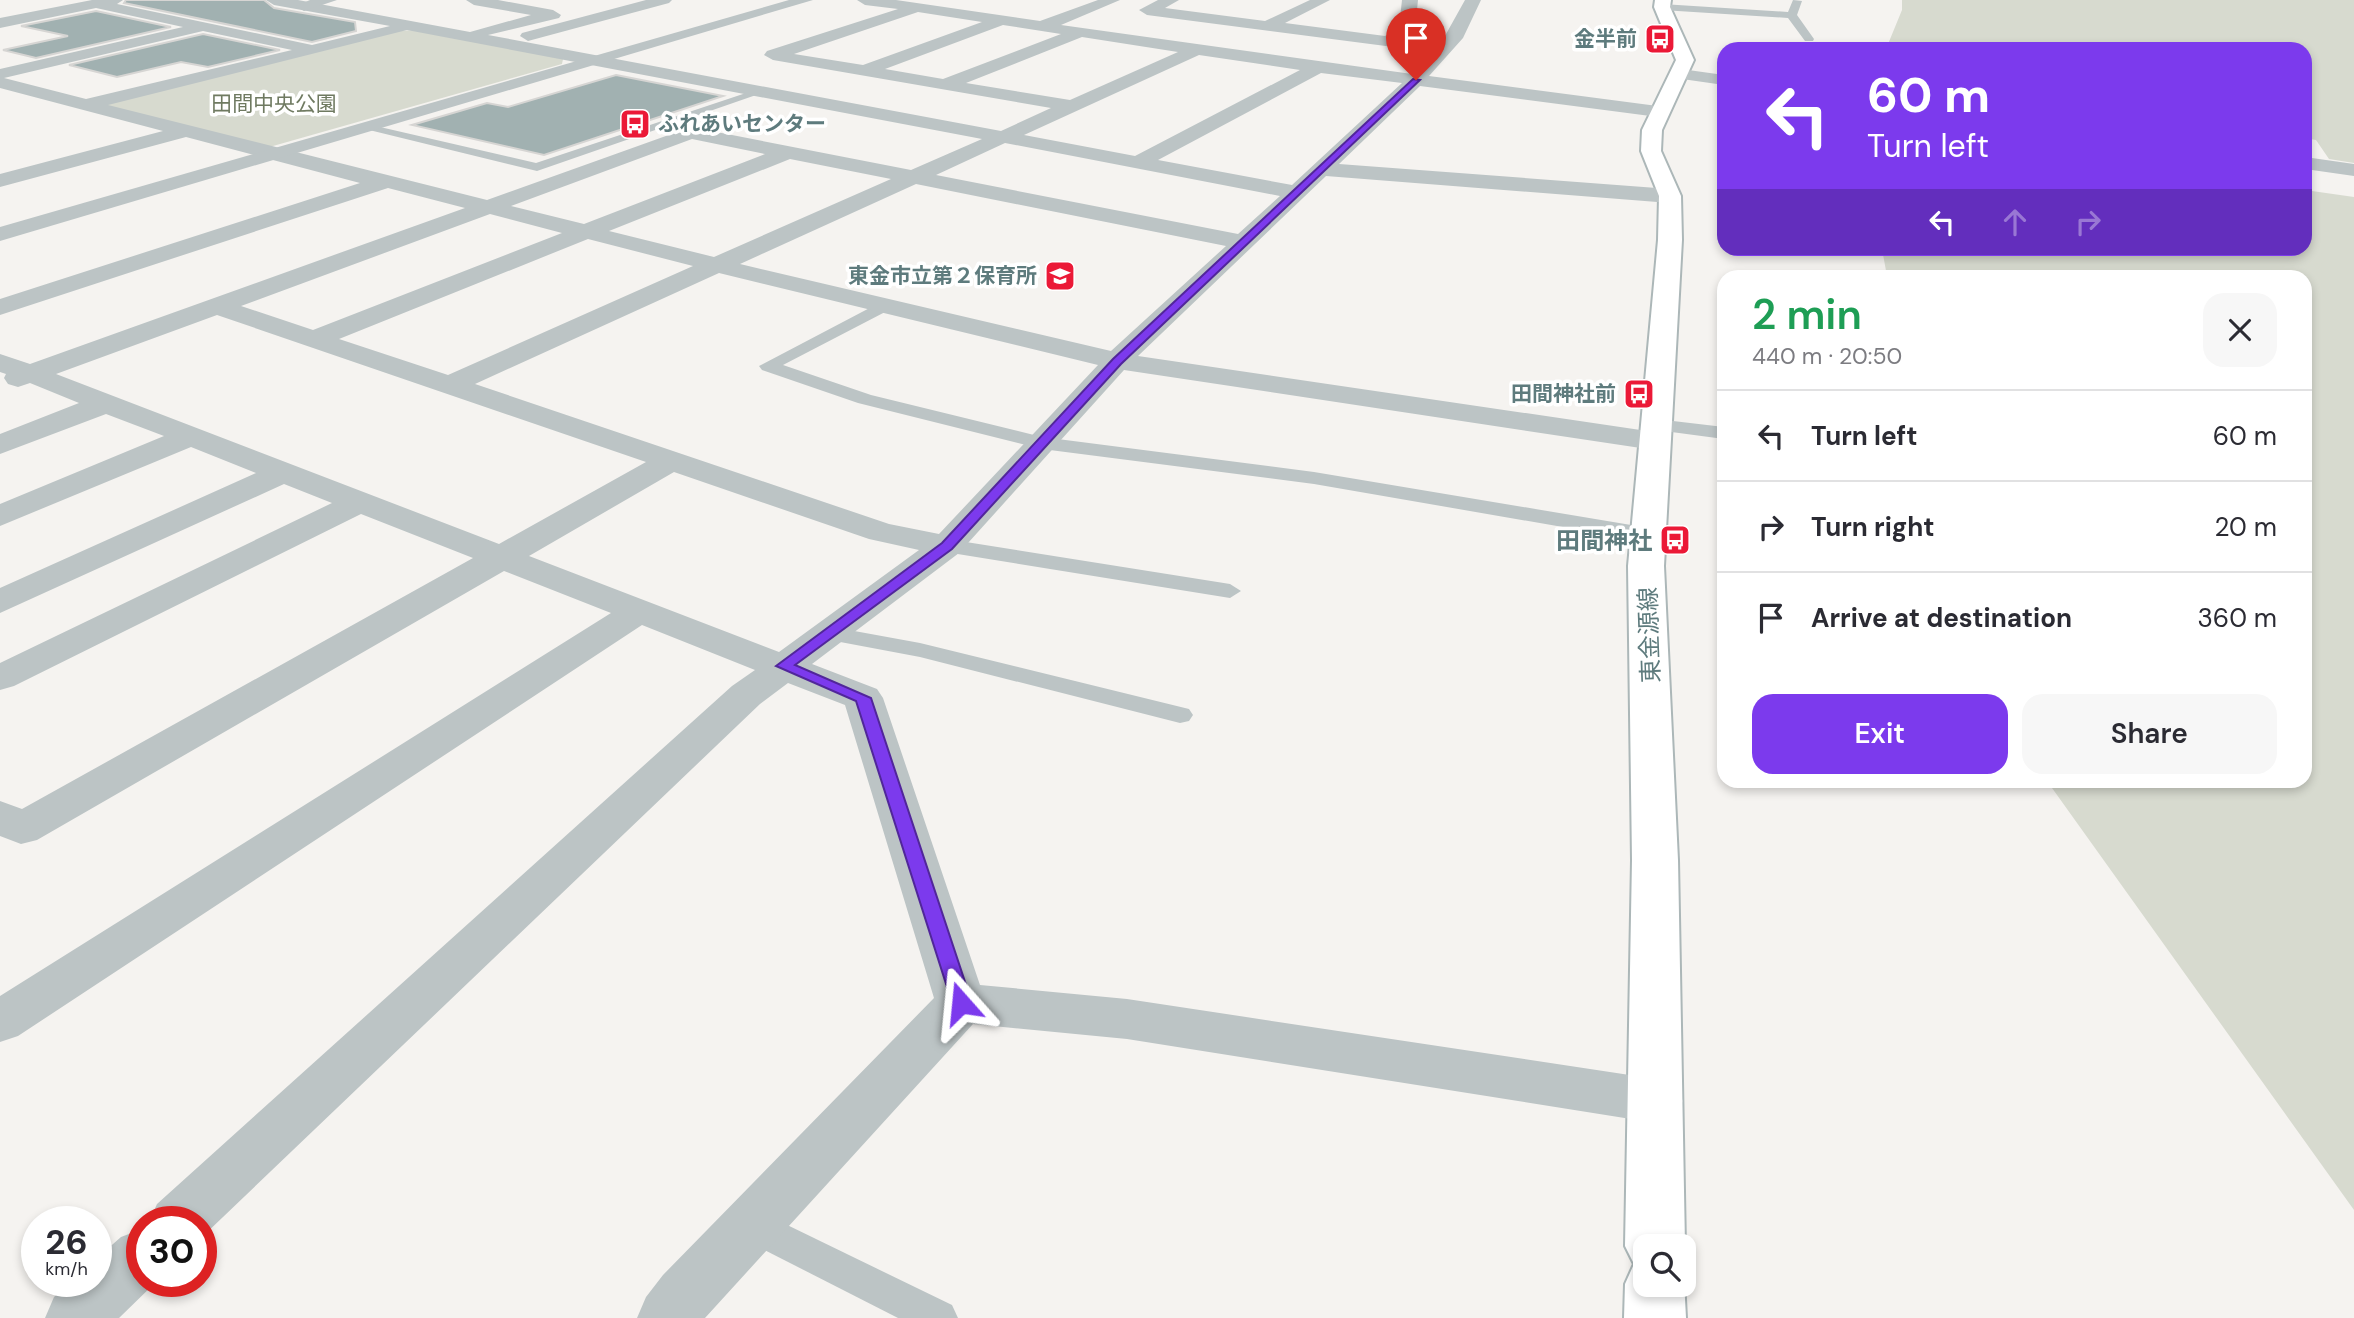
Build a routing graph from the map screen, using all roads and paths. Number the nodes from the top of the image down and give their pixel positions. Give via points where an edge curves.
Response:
1 (115, 0) edge
2 (274, 0) edge
3 (329, 0) edge
4 (474, 0) edge
5 (805, 0) edge
6 (865, 0) edge
7 (943, 0) edge
8 (1112, 0) edge
9 (1171, 0) edge
10 (1322, 0) edge
11 (1409, 0) edge
12 (1797, 0) edge
13 (655, 1) edge
14 (1467, 1) edge
15 (67, 2) dead end
16 (1662, 4) edge
17 (90, 5) junction
18 (304, 6) junction
19 (919, 8) junction
20 (1792, 15) junction
21 (1198, 16) junction
22 (1002, 20) junction
23 (0, 25) edge
24 (208, 26) junction
25 (411, 26) junction
26 (1042, 26) junction
27 (1266, 26) junction
28 (1081, 32) junction
29 (29, 34) dead end
30 (464, 36) junction
31 (1809, 38) dead end
32 (1140, 41) junction
33 (66, 42) dead end
34 (1387, 42) junction
35 (501, 43) junction
36 (1445, 49) junction
37 (313, 50) junction
38 (1197, 50) junction
39 (102, 51) junction
40 (594, 61) junction
41 (734, 67) dead end
42 (1317, 68) junction
43 (864, 71) junction
44 (0, 74) edge
45 (1681, 74) junction
46 (1717, 79) edge
47 (695, 80) junction
48 (1416, 80) junction
49 (0, 83) edge
50 (944, 85) junction
51 (759, 92) junction
52 (85, 106) junction
53 (1071, 106) junction
54 (1658, 111) junction
55 (367, 128) junction
56 (185, 132) junction
57 (1002, 137) junction
58 (788, 152) junction
59 (276, 154) junction
60 (12, 158) dead end
61 (1138, 163) junction
62 (2312, 164) edge
63 (48, 168) junction
64 (2354, 170) edge
65 (914, 177) junction
66 (0, 181) edge
67 (1309, 181) junction
68 (382, 182) junction
69 (1670, 196) junction
70 (490, 206) junction
71 (588, 230) junction
72 (0, 234) edge
73 (1243, 242) junction
74 (721, 263) junction
75 (217, 306) junction
76 (0, 307) edge
77 (881, 307) junction
78 (314, 339) junction
79 (1117, 361) junction
80 (10, 374) edge
81 (451, 384) junction
82 (106, 404) junction
83 (1655, 433) junction
84 (1717, 433) edge
85 (191, 436) junction
86 (1042, 443) junction
87 (0, 445) edge
88 (673, 460) junction
89 (284, 472) junction
90 (360, 502) junction
91 (0, 516) edge
92 (1649, 536) junction
93 (947, 546) junction
94 (504, 557) junction
95 (1230, 591) dead end
96 (0, 602) edge
97 (640, 610) junction
98 (827, 633) junction
99 (784, 666) junction
100 (0, 678) edge
101 (1181, 715) dead end
102 (0, 816) edge
103 (961, 1003) junction
104 (0, 1022) edge
105 (1656, 1101) junction
106 (195, 1206) edge
107 (752, 1225) junction
108 (1655, 1234) edge
109 (126, 1271) edge
110 (1655, 1297) edge
111 (76, 1318) edge
112 (668, 1318) edge
113 (938, 1318) edge
114 (1655, 1318) edge

1 - 17 street
2 - 18 street
3 - 18 street
4 - 30 street via 553,15
5 - 40 street
6 - 19 street
7 - 19 street
8 - 26 street
9 - 21 street via 1147,10
10 - 27 street
11 - 34 street via 1407,29
12 - 20 lane
13 - 35 street
14 - 36 street via 1455,38
15 - 17 lane
16 - 20 lane
16 - 45 main road via 1685,60
17 - 23 street
17 - 24 street
18 - 25 street
19 - 22 street
19 - 43 street via 767,57
20 - 31 lane
21 - 27 street
21 - 32 street
22 - 26 street
22 - 43 street
23 - 29 street
24 - 37 street
24 - 39 street
25 - 30 street
25 - 37 street
26 - 28 street
27 - 34 street
28 - 32 street
28 - 50 street
30 - 35 street
32 - 38 street
33 - 39 street
34 - 36 street
35 - 40 street
36 - 48 street
37 - 52 street
38 - 42 street
38 - 53 street
39 - 44 street
40 - 47 street
40 - 55 street
41 - 47 street
42 - 48 street
42 - 61 street
43 - 50 street
45 - 46 street
45 - 54 main road, 東金源線
47 - 51 street
48 - 54 street
48 - 67 street
49 - 52 street
50 - 53 street
51 - 55 lane via 537,167
51 - 57 street
52 - 56 street
53 - 57 street
54 - 69 main road, 東金源線 via 1651,151
55 - 59 street
56 - 59 street
56 - 63 street
57 - 61 street
57 - 65 street
58 - 65 street
58 - 70 street via 691,133
58 - 71 street
59 - 68 street
59 - 72 street
60 - 63 street
61 - 67 street
62 - 64 street
63 - 66 street
65 - 73 street
65 - 74 street
67 - 69 street
67 - 73 street
68 - 70 street
68 - 76 street
69 - 83 main road, 東金源線
70 - 71 street
70 - 75 street
71 - 74 street
71 - 78 street
73 - 79 street
74 - 77 street
74 - 81 street
75 - 78 street
75 - 80 street
77 - 79 street
77 - 86 lane via 768,366 865,399
78 - 81 street
79 - 83 street
79 - 86 street
80 - 82 street
81 - 88 street
82 - 85 street
82 - 87 street
83 - 84 lane
83 - 92 main road, 東金源線
85 - 89 street
85 - 91 street
86 - 92 lane via 1314,478
86 - 93 street
88 - 93 street via 881,531
88 - 94 street
89 - 90 street
89 - 96 street
90 - 94 street
90 - 100 street
92 - 105 main road, 東金源線
93 - 95 lane
93 - 98 street
94 - 97 street
94 - 102 street via 21,829
97 - 99 street
97 - 104 street
98 - 99 street
98 - 101 lane via 920,650
99 - 103 street via 863,698
99 - 106 street via 574,852
103 - 105 street via 1127,1019
103 - 107 street
105 - 108 main road, 東金源線
107 - 112 street
107 - 113 lane
109 - 111 street
110 - 114 main road

